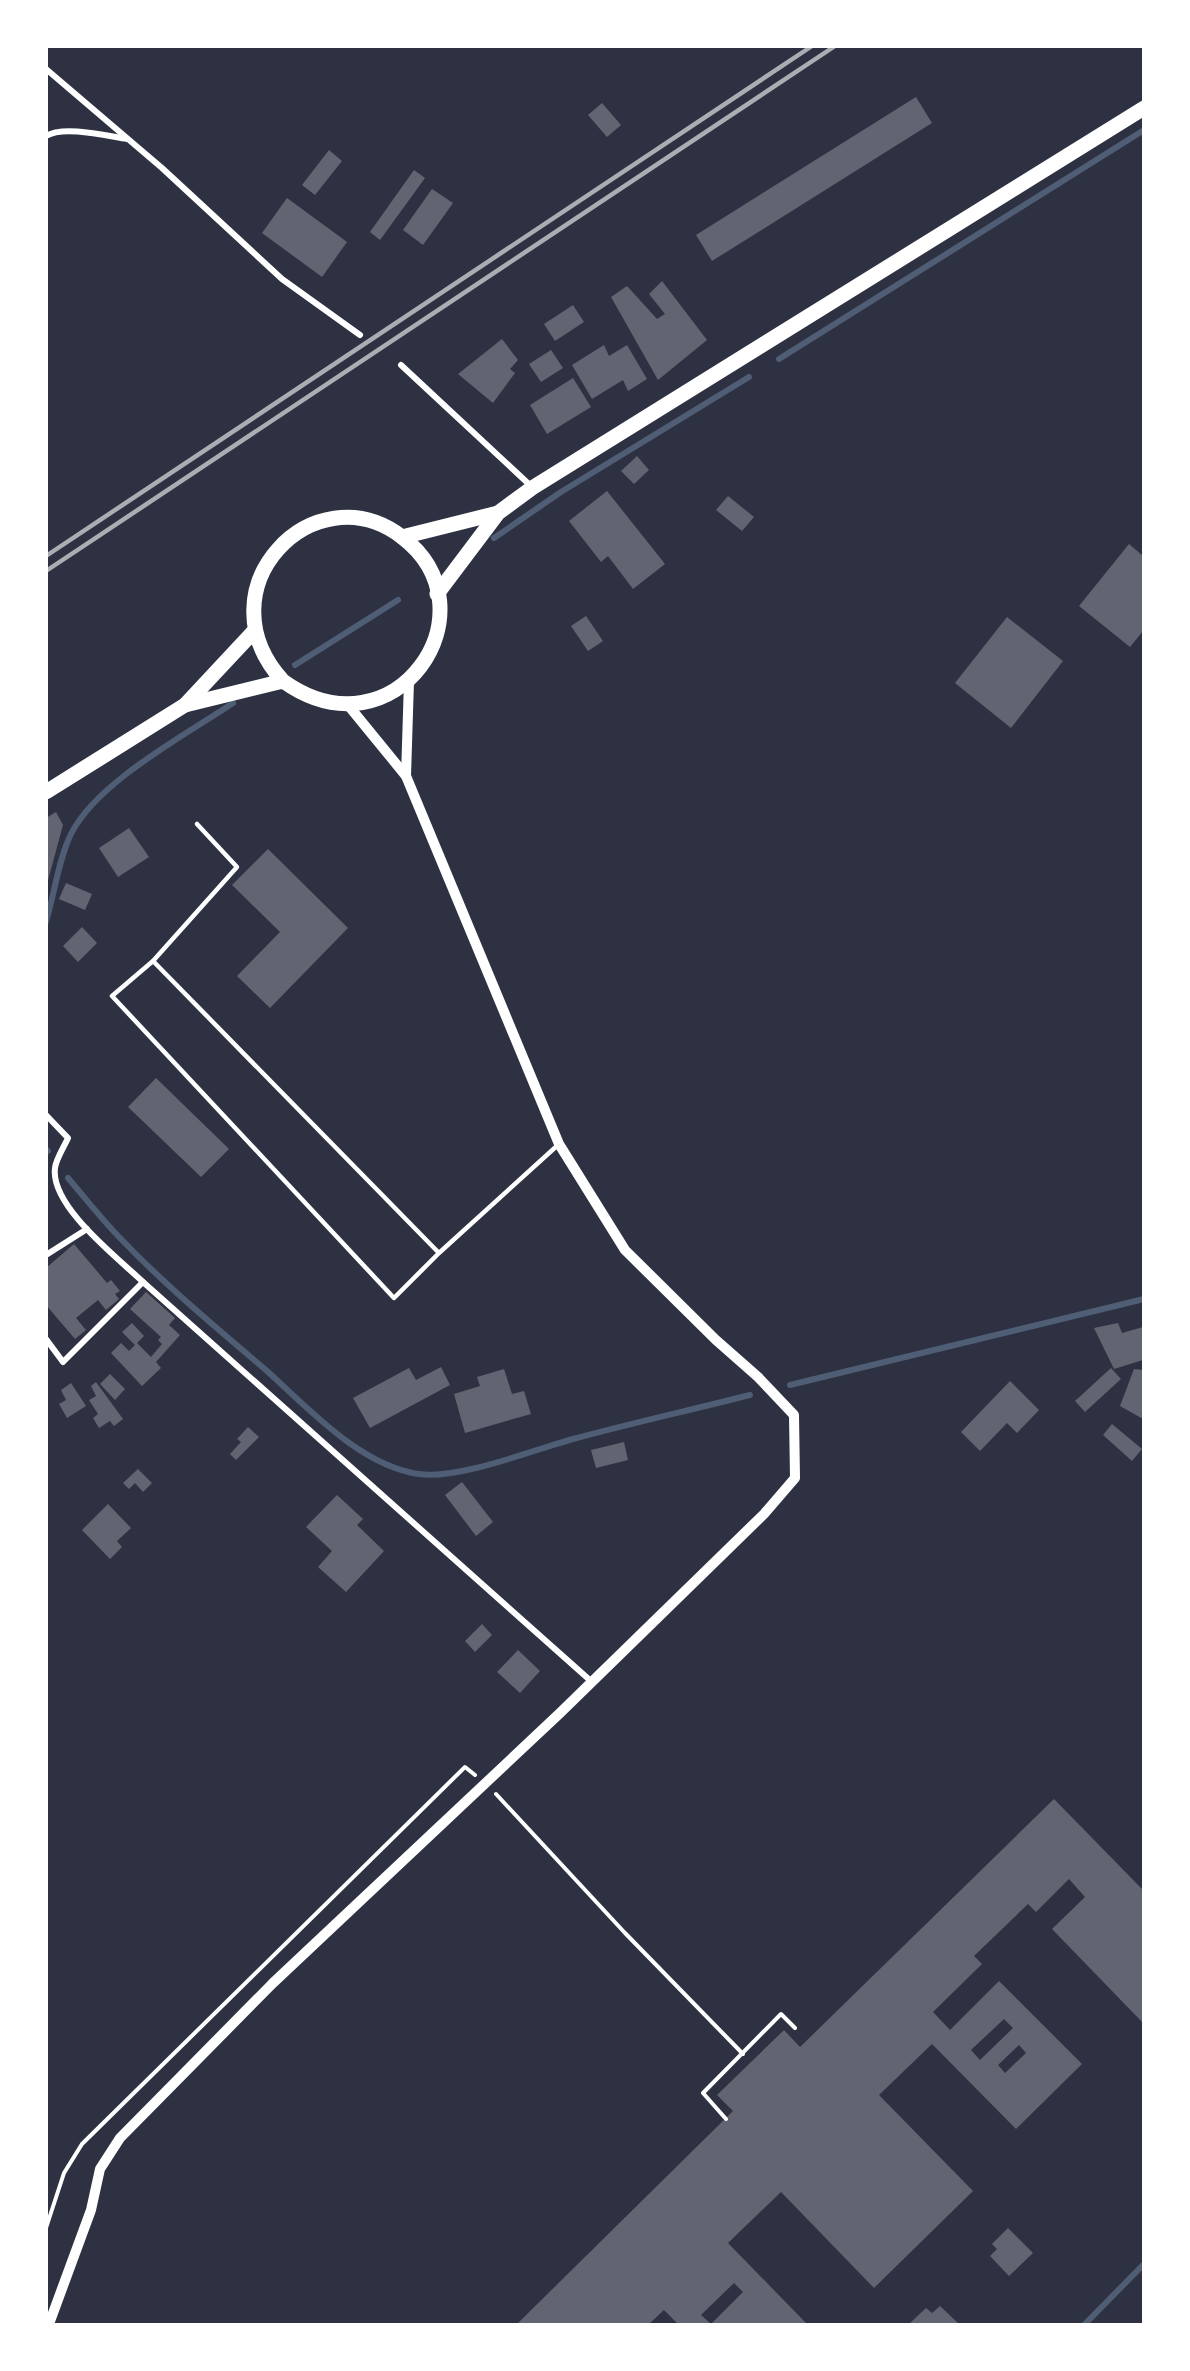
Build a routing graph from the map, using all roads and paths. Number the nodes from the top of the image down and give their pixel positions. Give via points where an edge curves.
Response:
1 (46, 69) edge
2 (1143, 108) edge
3 (46, 136) edge
4 (128, 139) junction
5 (360, 335) dead end
6 (401, 365) dead end
7 (532, 488) junction
8 (498, 513) junction
9 (402, 537) junction
10 (437, 594) junction
11 (255, 630) junction
12 (283, 681) junction
13 (409, 681) junction
14 (185, 705) junction
15 (348, 705) junction
16 (406, 776) junction
17 (46, 792) edge
18 (197, 824) dead end
19 (153, 961) junction
20 (46, 1115) edge
21 (559, 1144) junction
22 (87, 1229) junction
23 (439, 1253) junction
24 (46, 1255) edge
25 (143, 1282) junction
26 (46, 1339) edge
27 (592, 1682) junction
28 (486, 1783) junction
29 (795, 2028) dead end
30 (743, 2054) junction
31 (726, 2119) dead end
32 (49, 2325) edge

1 - 4 street
2 - 7 main road
3 - 4 street via 88,132
4 - 5 street via 282,279
6 - 7 street
7 - 8 main road
8 - 9 main road
8 - 10 main road
9 - 10 main road via 418,552
9 - 11 main road via 364,520 338,519 303,529 269,559 259,580 254,602
10 - 13 main road via 439,620 434,642
11 - 12 main road via 262,652
11 - 14 main road
12 - 14 main road
12 - 15 main road via 326,703
13 - 15 main road via 371,702
13 - 16 street
14 - 17 main road
15 - 16 street
16 - 21 street
18 - 19 lane via 237,867
19 - 23 lane
19 - 23 lane via 112,996 394,1298
20 - 22 street via 68,1138 55,1168 60,1195
21 - 23 lane
21 - 27 street via 626,1250 794,1415 795,1478 764,1514
22 - 24 street
22 - 25 street
25 - 26 street via 63,1362
25 - 27 street
27 - 28 street
28 - 30 path
28 - 32 street via 273,1983 120,2138 100,2169 91,2210
29 - 30 path via 781,2014
30 - 31 path via 703,2093

